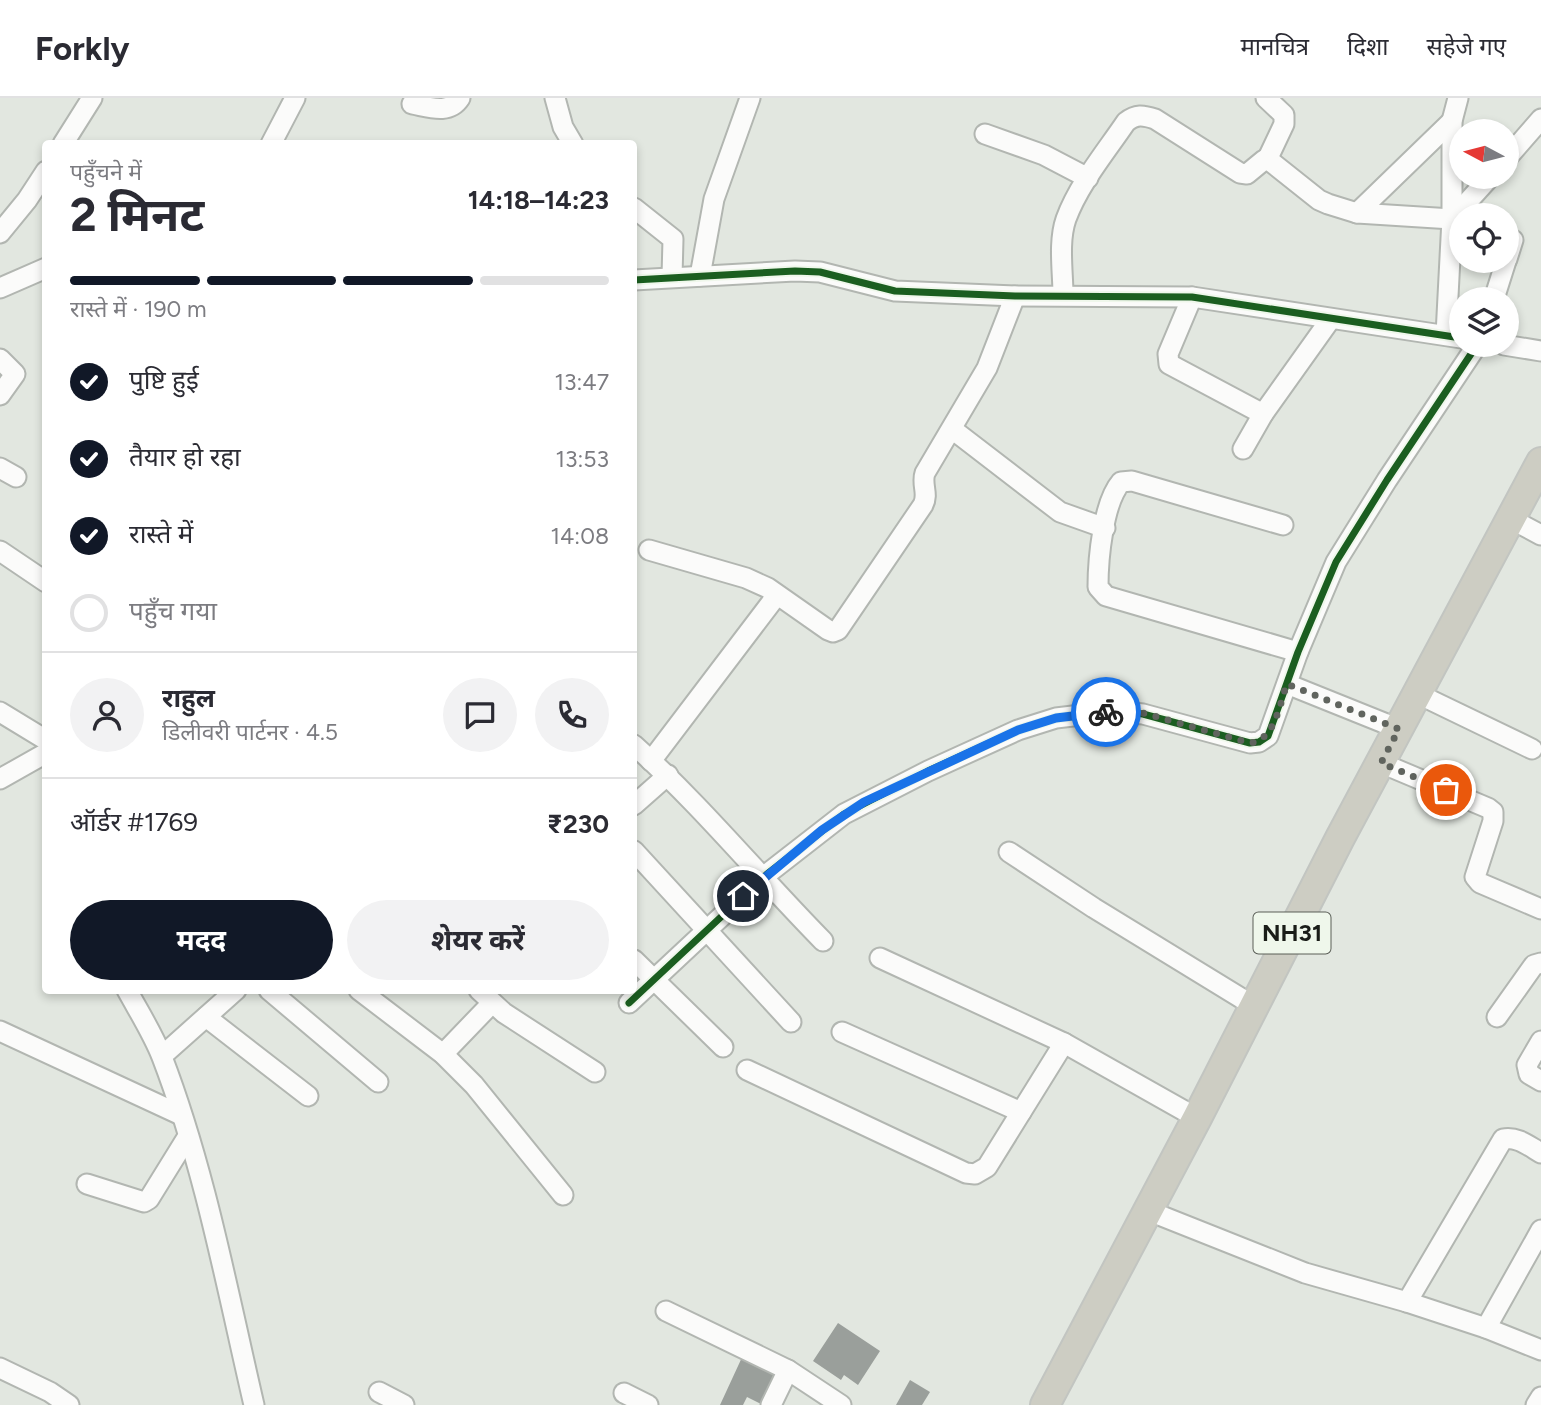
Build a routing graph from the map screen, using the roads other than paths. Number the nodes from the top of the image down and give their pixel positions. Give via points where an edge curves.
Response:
1 (92, 98) edge
2 (295, 98) edge
3 (460, 98) edge
4 (555, 98) edge
5 (750, 98) edge
6 (1266, 98) edge
7 (1458, 98) edge
8 (412, 104) dead end
9 (1452, 119) edge
10 (1541, 119) edge
11 (1449, 123) edge
12 (985, 134) dead end
13 (66, 140) edge
14 (273, 140) edge
15 (571, 140) edge
16 (1519, 144) edge
17 (1267, 160) junction
18 (42, 177) edge
19 (1088, 178) junction
20 (1479, 189) edge
21 (1466, 203) edge
22 (637, 210) edge
23 (1357, 213) junction
24 (1449, 219) edge
25 (0, 233) edge
26 (42, 270) edge
27 (700, 276) junction
28 (671, 277) junction
29 (637, 279) edge
30 (0, 288) edge
31 (1063, 295) junction
32 (1015, 296) junction
33 (1192, 298) junction
34 (1330, 320) junction
35 (1449, 336) edge
36 (1519, 347) edge
37 (1541, 351) edge
38 (1469, 357) edge
39 (0, 359) edge
40 (0, 396) edge
41 (1263, 414) junction
42 (951, 429) junction
43 (1243, 449) dead end
44 (1541, 462) edge
45 (1511, 519) junction
46 (1283, 525) dead end
47 (1105, 528) junction
48 (1541, 535) edge
49 (649, 550) dead end
50 (0, 551) edge
51 (42, 579) edge
52 (777, 595) junction
53 (1298, 652) junction
54 (1287, 684) junction
55 (1418, 694) junction
56 (0, 712) edge
57 (1399, 729) junction
58 (42, 738) edge
59 (637, 748) edge
60 (1532, 749) dead end
61 (42, 754) edge
62 (651, 761) junction
63 (1381, 763) junction
64 (668, 775) junction
65 (0, 779) edge
66 (637, 802) edge
67 (1009, 852) dead end
68 (637, 854) edge
69 (762, 879) junction
70 (1541, 909) edge
71 (706, 930) junction
72 (823, 941) dead end
73 (880, 958) dead end
74 (637, 963) edge
75 (1541, 963) edge
76 (653, 980) junction
77 (129, 994) edge
78 (232, 994) edge
79 (274, 994) edge
80 (366, 994) edge
81 (486, 997) edge
82 (629, 1003) dead end
83 (1254, 1006) junction
84 (206, 1017) junction
85 (1497, 1017) dead end
86 (791, 1022) dead end
87 (0, 1031) edge
88 (842, 1032) dead end
89 (1541, 1041) edge
90 (1064, 1043) junction
91 (723, 1047) dead end
92 (443, 1054) junction
93 (162, 1056) junction
94 (747, 1070) dead end
95 (595, 1072) dead end
96 (1541, 1081) edge
97 (377, 1082) dead end
98 (308, 1096) dead end
99 (1021, 1112) junction
100 (181, 1115) junction
101 (1197, 1118) junction
102 (188, 1136) junction
103 (1541, 1153) edge
104 (87, 1184) dead end
105 (563, 1195) dead end
106 (1149, 1211) junction
107 (1541, 1230) edge
108 (1407, 1302) junction
109 (666, 1311) dead end
110 (1486, 1328) junction
111 (1541, 1350) edge
112 (0, 1368) edge
113 (789, 1370) junction
114 (379, 1392) dead end
115 (624, 1393) dead end
116 (1541, 1397) edge
117 (69, 1405) edge
118 (254, 1405) edge
119 (404, 1405) edge
120 (648, 1405) edge
121 (771, 1405) edge
122 (841, 1405) edge
123 (1045, 1405) edge
124 (1536, 1405) edge

1 - 13 street
2 - 14 street
3 - 8 street via 456,105 444,109
4 - 15 street
5 - 27 street via 714,199
6 - 17 street via 1284,115
7 - 9 street
10 - 16 street
11 - 23 street
12 - 19 street via 1044,155
17 - 19 street via 1247,174 1240,173 1155,119 1135,116 1126,122
17 - 23 street via 1319,200
18 - 25 street
19 - 31 street via 1063,234
20 - 21 street
22 - 28 street via 673,239
23 - 24 street
26 - 30 street
27 - 28 street
27 - 32 street via 820,272 895,291
28 - 29 street
31 - 32 street
31 - 33 street
32 - 42 street via 987,368
33 - 34 street
33 - 41 street via 1168,354 1169,364
34 - 35 street
34 - 41 street
36 - 37 street
38 - 53 street via 1336,562
39 - 40 street via 15,374
41 - 43 street
42 - 47 street via 1060,512
42 - 52 street via 923,478 923,505 842,626 833,632
44 - 45 highway, NH31
45 - 48 street
45 - 55 highway, NH31
46 - 47 street via 1132,481 1121,482 1115,489
47 - 53 street via 1098,578 1101,593
49 - 52 street via 746,578
50 - 51 street
52 - 62 street
53 - 54 street
54 - 57 street
54 - 69 street via 1268,736 1259,742 1143,713 1115,711 1056,718 1018,730 854,808
55 - 57 highway, NH31
55 - 60 street
56 - 58 street
57 - 63 highway, NH31
59 - 62 street
61 - 65 street
62 - 64 street
63 - 70 street via 1493,812 1475,877
63 - 83 highway, NH31
64 - 66 street
64 - 69 street
67 - 83 street
68 - 71 street
69 - 71 street
69 - 72 street
71 - 76 street
71 - 86 street
73 - 90 street
74 - 76 street
75 - 85 street via 1534,965
76 - 82 street
76 - 91 street
77 - 93 street
78 - 84 street
79 - 97 street
80 - 92 street
81 - 92 street
81 - 95 street
83 - 101 highway, NH31
84 - 93 street
84 - 98 street
87 - 100 street
88 - 99 street
89 - 96 street via 1527,1065 1529,1074
90 - 99 street
90 - 101 street
92 - 105 street via 474,1084
93 - 100 street
94 - 99 street via 966,1173 975,1174 986,1167
100 - 102 street
101 - 106 highway, NH31
102 - 104 street via 144,1202
102 - 118 street
103 - 108 street via 1519,1140 1503,1139
106 - 108 street via 1305,1273
106 - 123 highway, NH31
107 - 110 street
108 - 110 street
109 - 113 street
110 - 111 street
112 - 117 street
113 - 121 street
113 - 122 street
114 - 119 street
115 - 120 street
116 - 124 street

